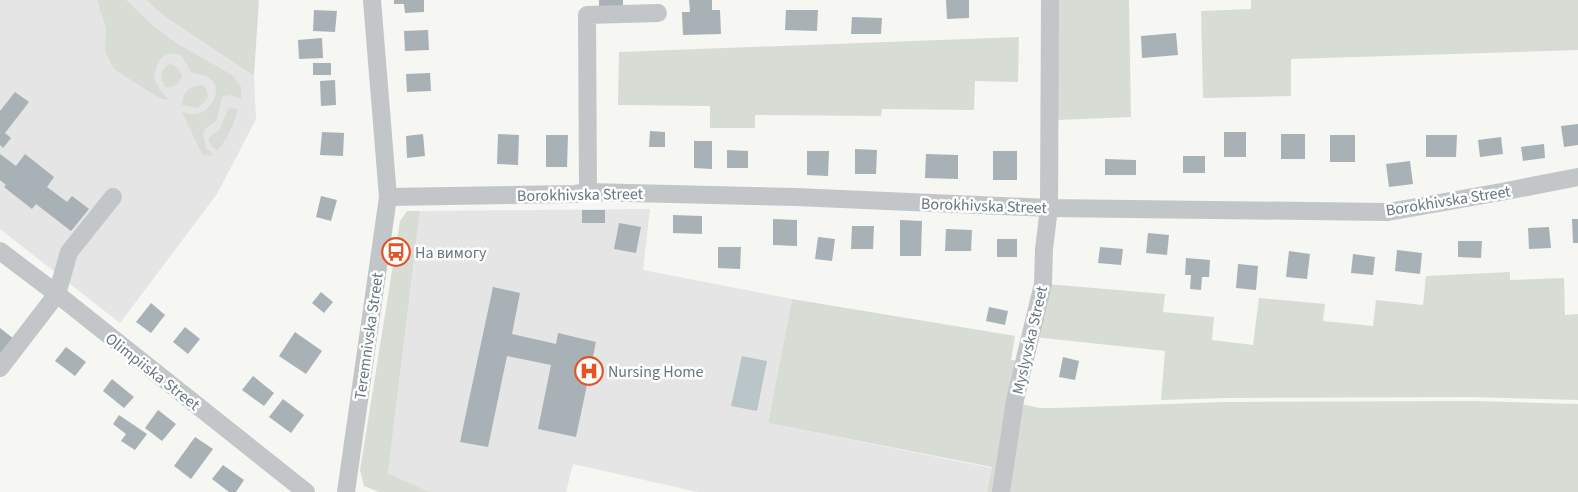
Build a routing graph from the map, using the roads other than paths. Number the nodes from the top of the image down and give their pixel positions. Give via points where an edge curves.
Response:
1 (372, 0) edge
2 (1050, 0) edge
3 (658, 14) dead end
4 (1578, 177) edge
5 (588, 192) junction
6 (113, 196) dead end
7 (388, 197) junction
8 (1049, 208) junction
9 (0, 251) edge
10 (57, 294) junction
11 (0, 368) edge
12 (306, 492) edge
13 (347, 492) edge
14 (1001, 492) edge

1 - 7 street, Teremnivska Street
2 - 8 street, Myslyvska Street
3 - 5 street via 587,15
4 - 8 street, Borokhivska Street via 1388,212
5 - 7 street, Borokhivska Street
5 - 8 street, Borokhivska Street
6 - 10 street via 69,252
7 - 13 street, Teremnivska Street
8 - 14 street, Myslyvska Street via 1043,284 1015,400
9 - 10 street, Olimpiiska Street
10 - 11 street
10 - 12 street, Olimpiiska Street

